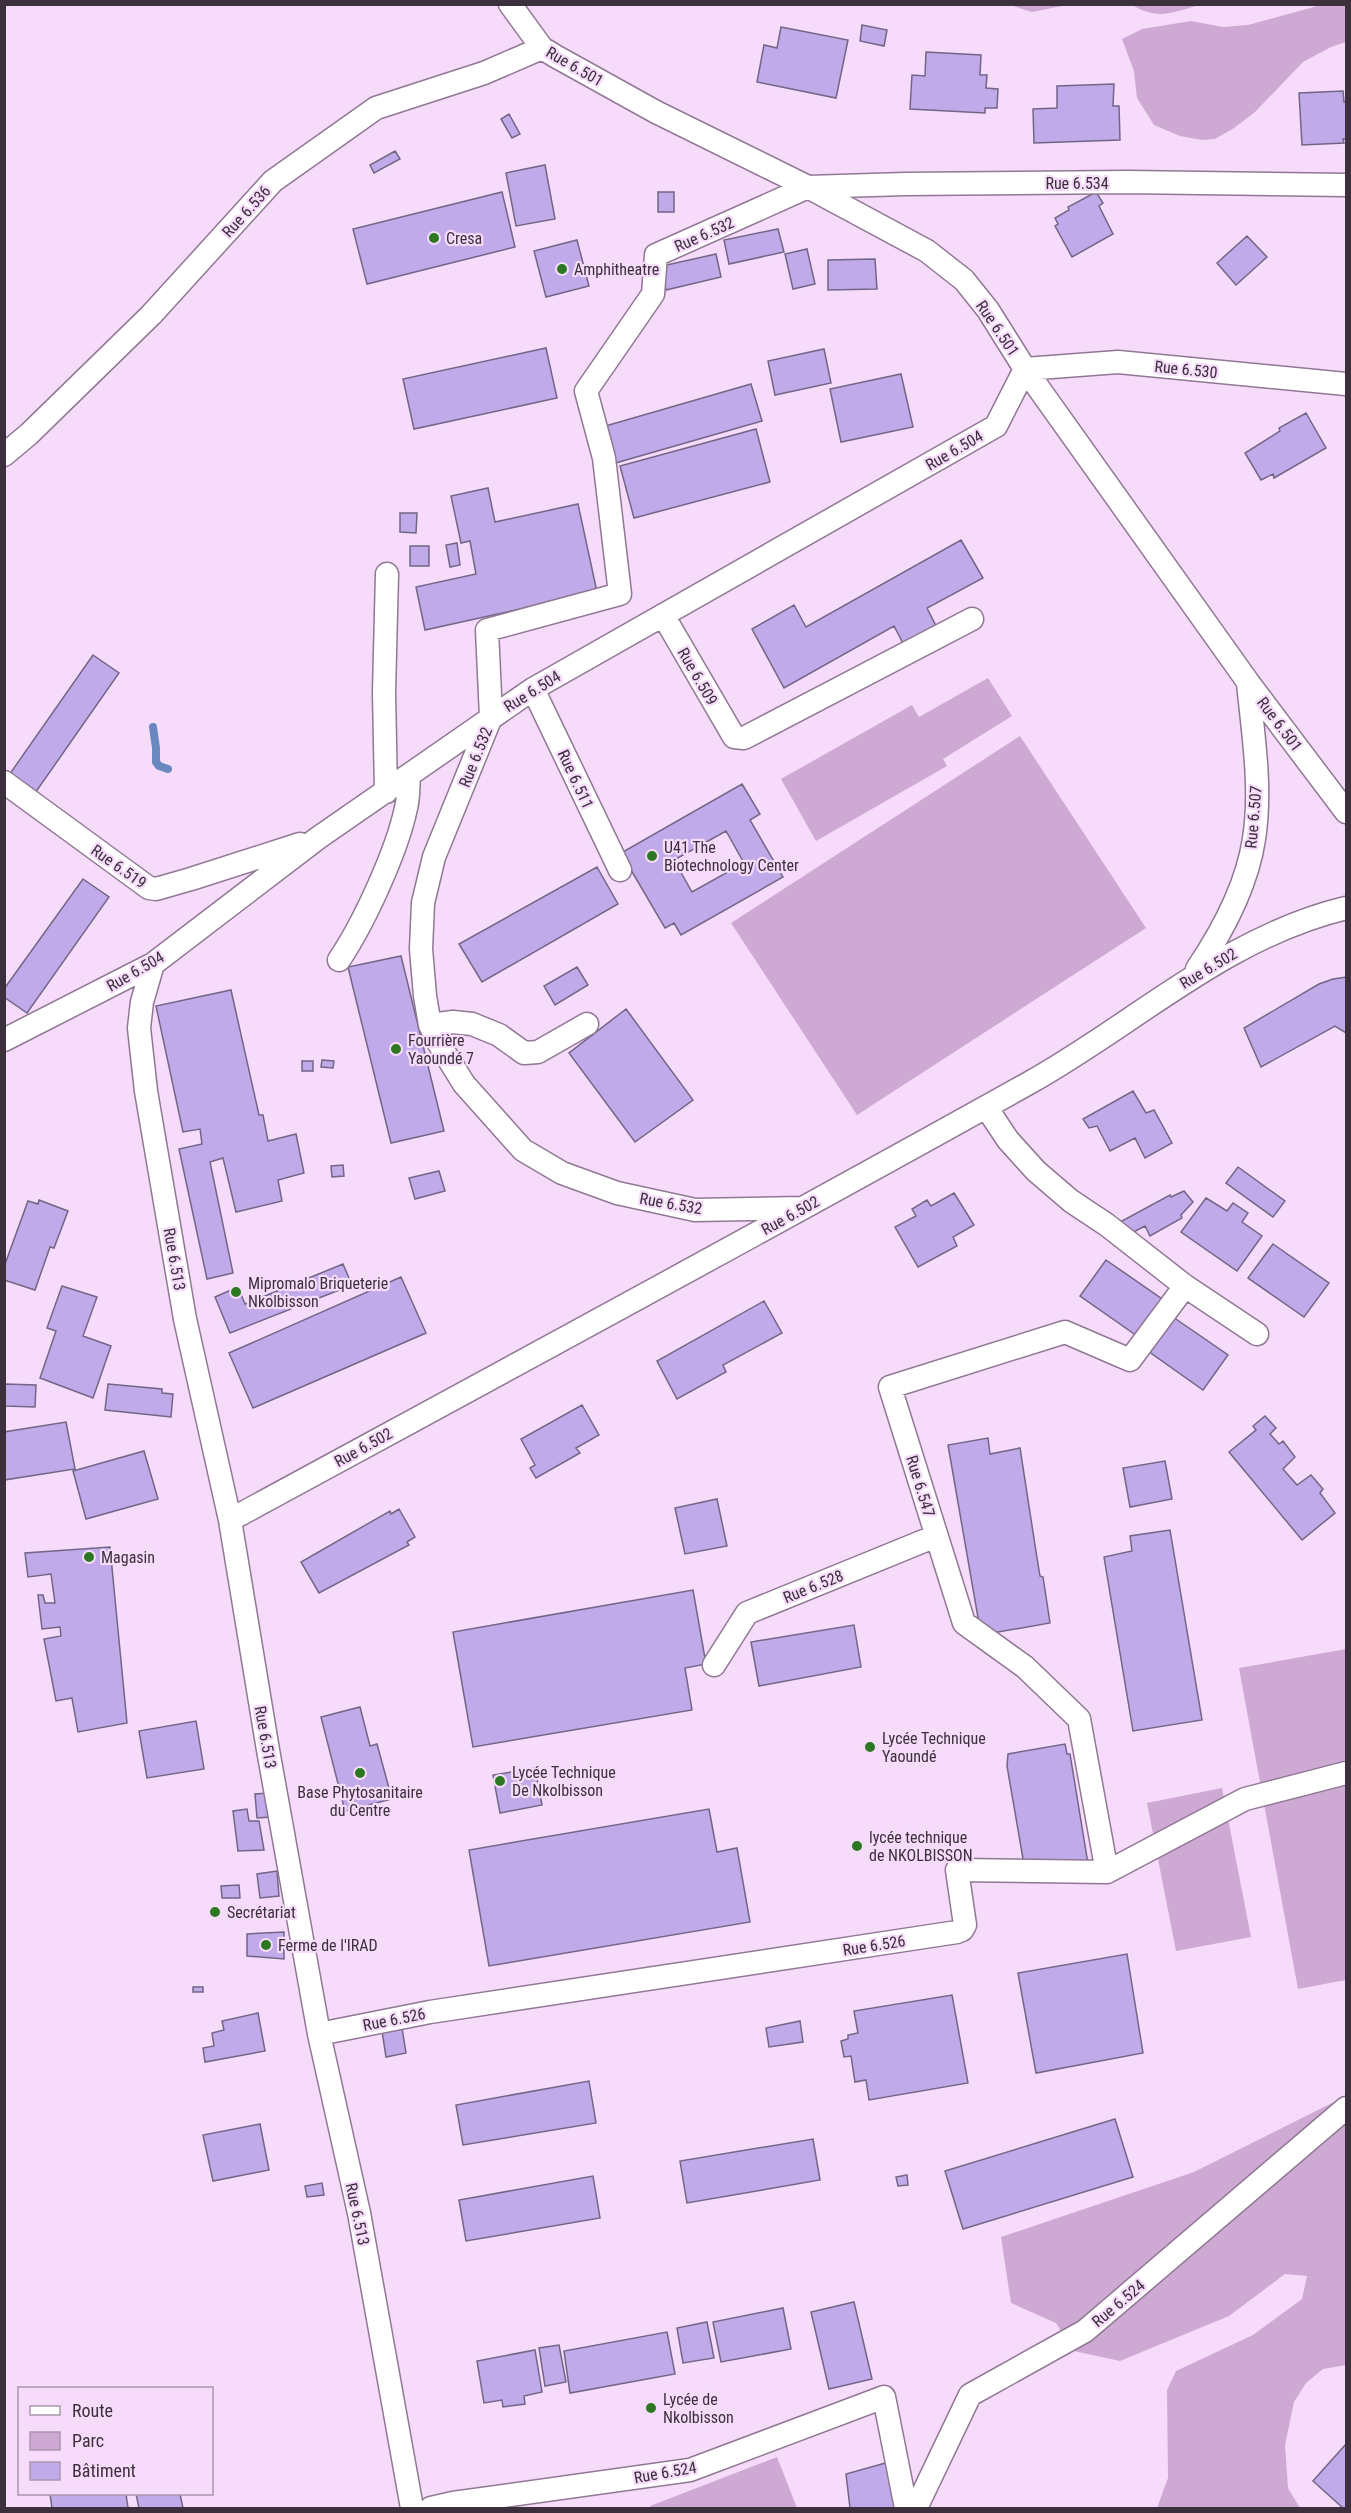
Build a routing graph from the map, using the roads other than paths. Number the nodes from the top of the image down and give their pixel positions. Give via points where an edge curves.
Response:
1 (510, 4) edge
2 (542, 48) junction
3 (1347, 185) edge
4 (808, 187) junction
5 (1025, 369) junction
6 (1347, 384) edge
7 (4, 455) edge
8 (387, 574) dead end
9 (663, 615) junction
10 (972, 619) dead end
11 (1248, 682) junction
12 (533, 689) junction
13 (491, 717) junction
14 (409, 776) junction
15 (4, 782) edge
16 (387, 792) junction
17 (1347, 812) edge
18 (318, 838) junction
19 (620, 870) dead end
20 (1347, 908) edge
21 (339, 960) dead end
22 (153, 964) junction
23 (1193, 975) junction
24 (587, 1024) dead end
25 (430, 1025) junction
26 (4, 1040) edge
27 (986, 1107) junction
28 (803, 1208) junction
29 (1185, 1286) junction
30 (1257, 1334) dead end
31 (230, 1520) junction
32 (936, 1536) junction
33 (714, 1665) dead end
34 (1347, 1773) edge
35 (1107, 1872) junction
36 (319, 2034) junction
37 (1347, 2108) edge
38 (412, 2508) edge
39 (431, 2508) edge
40 (906, 2508) edge
41 (916, 2508) edge

1 - 2 street, Rue 6.501
2 - 4 street, Rue 6.501 via 656,112
2 - 7 street, Rue 6.536 via 484,74 375,108 273,181 151,315
3 - 4 street, Rue 6.534 via 1116,182
4 - 5 street, Rue 6.501 via 927,251 964,280
4 - 13 street, Rue 6.532 via 656,255 653,294 586,391 604,458 620,594 487,630
5 - 6 street, Rue 6.530 via 1118,362
5 - 9 street, Rue 6.504 via 996,426
5 - 11 street, Rue 6.501
8 - 16 street
9 - 10 street, Rue 6.509 via 734,736 750,736
9 - 12 street, Rue 6.504
11 - 17 street, Rue 6.501
11 - 23 street, Rue 6.507 via 1256,759 1254,841 1244,878 1214,945
12 - 13 street, Rue 6.504
12 - 19 street, Rue 6.511
13 - 14 street, Rue 6.504
13 - 25 street, Rue 6.532 via 434,857 423,903 421,949
14 - 16 street, Rue 6.504
14 - 21 street via 407,806 388,862
15 - 18 street, Rue 6.519 via 149,888 191,879
16 - 18 street, Rue 6.504
18 - 22 street, Rue 6.504
20 - 23 street, Rue 6.502 via 1267,936
22 - 26 street, Rue 6.504
22 - 31 street, Rue 6.513 via 139,1028 146,1091 185,1318
23 - 27 street, Rue 6.502 via 1041,1076
24 - 25 street via 530,1054 472,1024
25 - 28 street, Rue 6.532 via 464,1084 523,1150 562,1173 617,1193 695,1210
27 - 28 street, Rue 6.502
27 - 29 street via 1036,1171
28 - 31 street, Rue 6.502
29 - 30 street
29 - 32 street, Rue 6.547 via 1130,1360 1065,1332 890,1387
31 - 36 street, Rue 6.513
32 - 33 street, Rue 6.528 via 747,1613
32 - 35 street, Rue 6.547 via 964,1623 1025,1667 1079,1719
34 - 35 street, Rue 6.526 via 1245,1799
35 - 36 street, Rue 6.526 via 957,1870 965,1925 957,1932 430,2012
36 - 38 street, Rue 6.513 via 359,2214
37 - 41 street, Rue 6.524 via 1085,2331 970,2395
39 - 40 street, Rue 6.524 via 690,2470 884,2397

